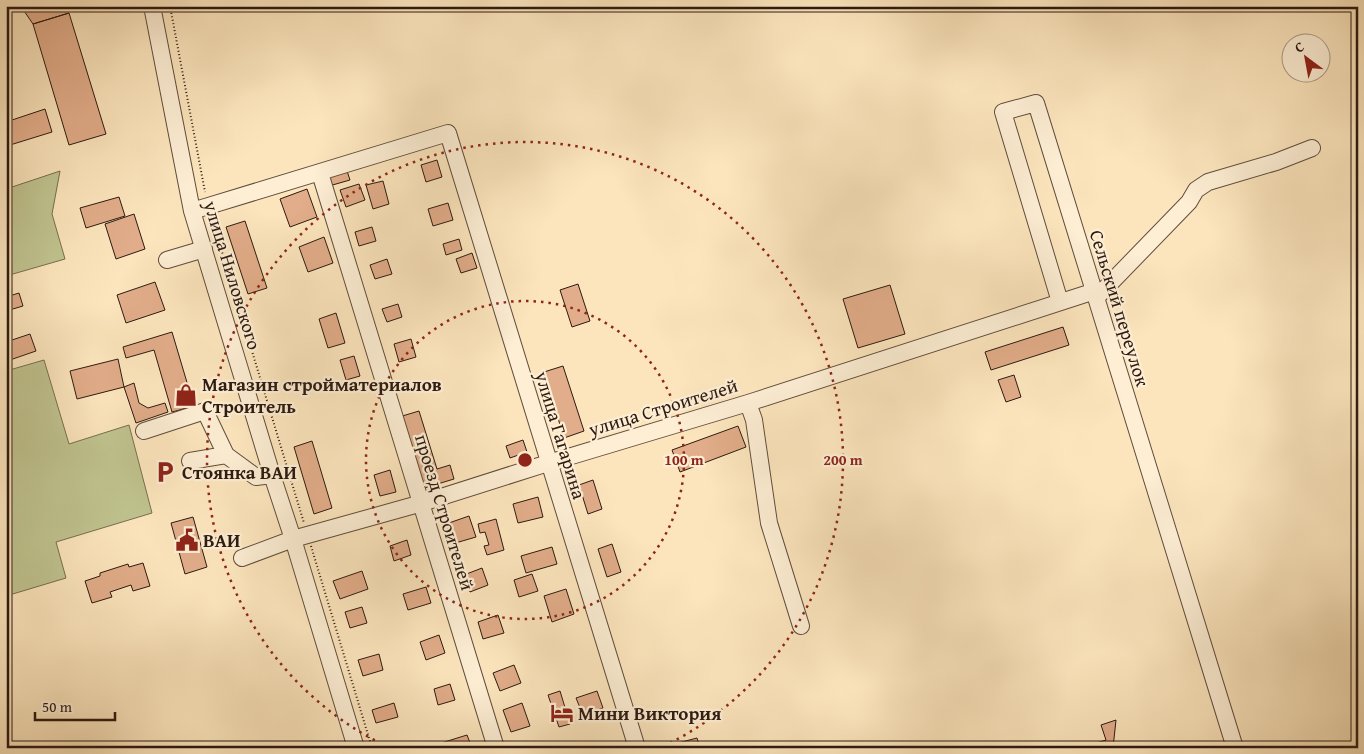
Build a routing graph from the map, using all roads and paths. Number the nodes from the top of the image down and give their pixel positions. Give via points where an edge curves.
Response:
1 (151, 6) edge
2 (170, 6) edge
3 (1312, 148) dead end
4 (320, 173) junction
5 (208, 206) junction
6 (192, 211) junction
7 (204, 248) junction
8 (167, 260) dead end
9 (1095, 295) junction
10 (1060, 302) junction
11 (748, 403) junction
12 (144, 431) dead end
13 (226, 455) junction
14 (190, 461) dead end
15 (548, 463) junction
16 (272, 475) junction
17 (422, 503) junction
18 (301, 537) junction
19 (242, 558) dead end
20 (801, 626) dead end
21 (356, 748) edge
22 (372, 748) edge
23 (496, 748) edge
24 (637, 748) edge
25 (1235, 748) edge

1 - 6 street, улица Ниловского
2 - 5 path
3 - 9 street via 1208,182 1196,190 1189,202
4 - 5 street
4 - 15 street, улица Гагарина via 448,133
4 - 17 street, проезд Строителей
5 - 6 street
5 - 18 path
6 - 7 street, улица Ниловского
7 - 8 street
7 - 16 street, улица Ниловского
9 - 10 street, улица Строителей
9 - 10 street, Сельский переулок via 1036,103 1003,112
9 - 25 street, Сельский переулок
10 - 11 street, улица Строителей
11 - 15 street, улица Строителей
11 - 20 street via 754,420 769,523
12 - 13 street via 205,410
13 - 14 street
13 - 16 street via 256,477
15 - 17 street, улица Строителей
15 - 24 street, улица Гагарина
16 - 18 street, улица Ниловского
17 - 18 street, улица Строителей
17 - 23 street, проезд Строителей
18 - 19 street, улица Строителей
18 - 21 street, улица Ниловского
18 - 22 path

